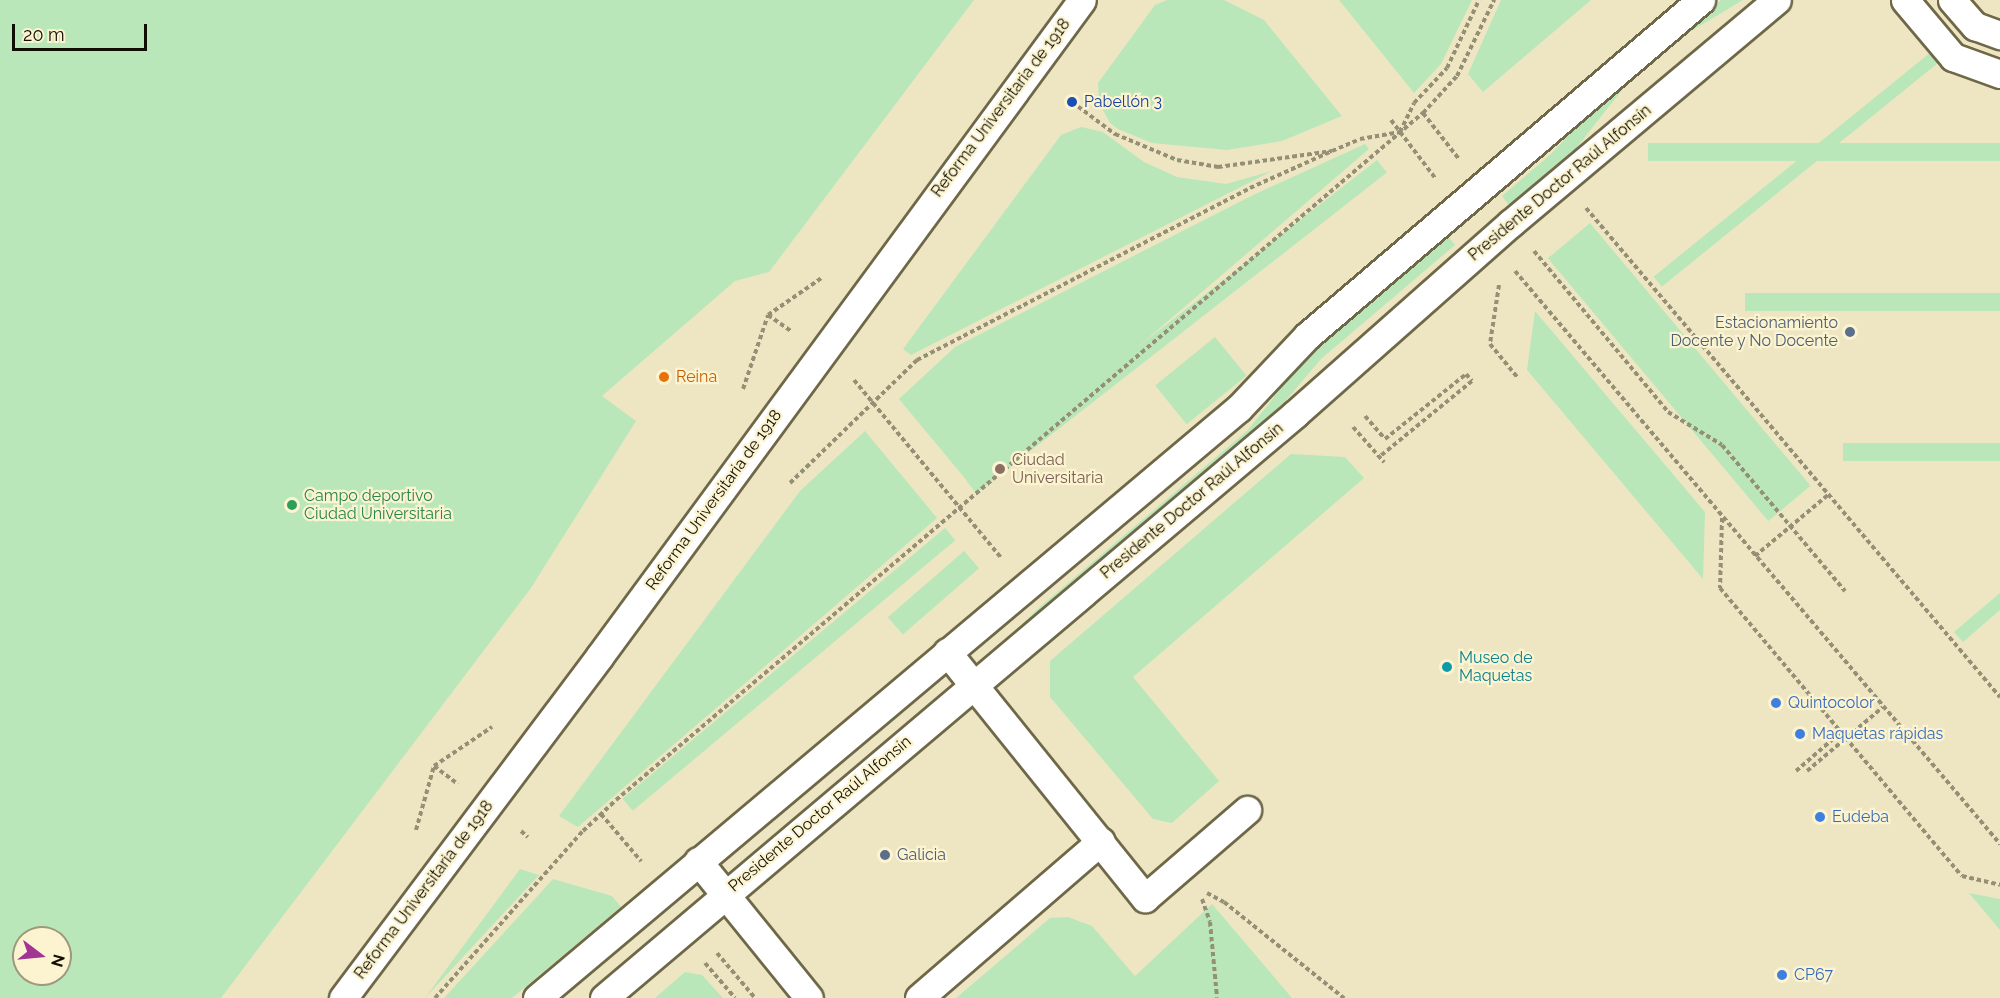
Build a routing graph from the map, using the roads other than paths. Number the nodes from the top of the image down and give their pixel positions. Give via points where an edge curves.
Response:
1 (1082, 0) edge
2 (1701, 0) edge
3 (1777, 0) edge
4 (1905, 0) edge
5 (1952, 0) edge
6 (2000, 35) edge
7 (2000, 74) edge
8 (947, 652) junction
9 (974, 684) junction
10 (1247, 810) dead end
11 (1101, 841) junction
12 (698, 861) junction
13 (726, 894) junction
14 (343, 998) edge
15 (537, 998) edge
16 (604, 998) edge
17 (808, 998) edge
18 (919, 998) edge

1 - 14 lane, Reforma Universitaria de 1918 via 607,647
2 - 8 lane via 1306,336 1239,408
3 - 9 lane, Presidente Doctor Raúl Alfonsín
4 - 7 lane via 1953,57
5 - 6 lane via 1975,26
8 - 9 lane
8 - 12 lane
9 - 11 lane
9 - 13 lane, Presidente Doctor Raúl Alfonsín
10 - 11 lane via 1145,898
11 - 18 lane
12 - 13 lane
12 - 15 lane
13 - 16 lane, Presidente Doctor Raúl Alfonsín
13 - 17 lane

